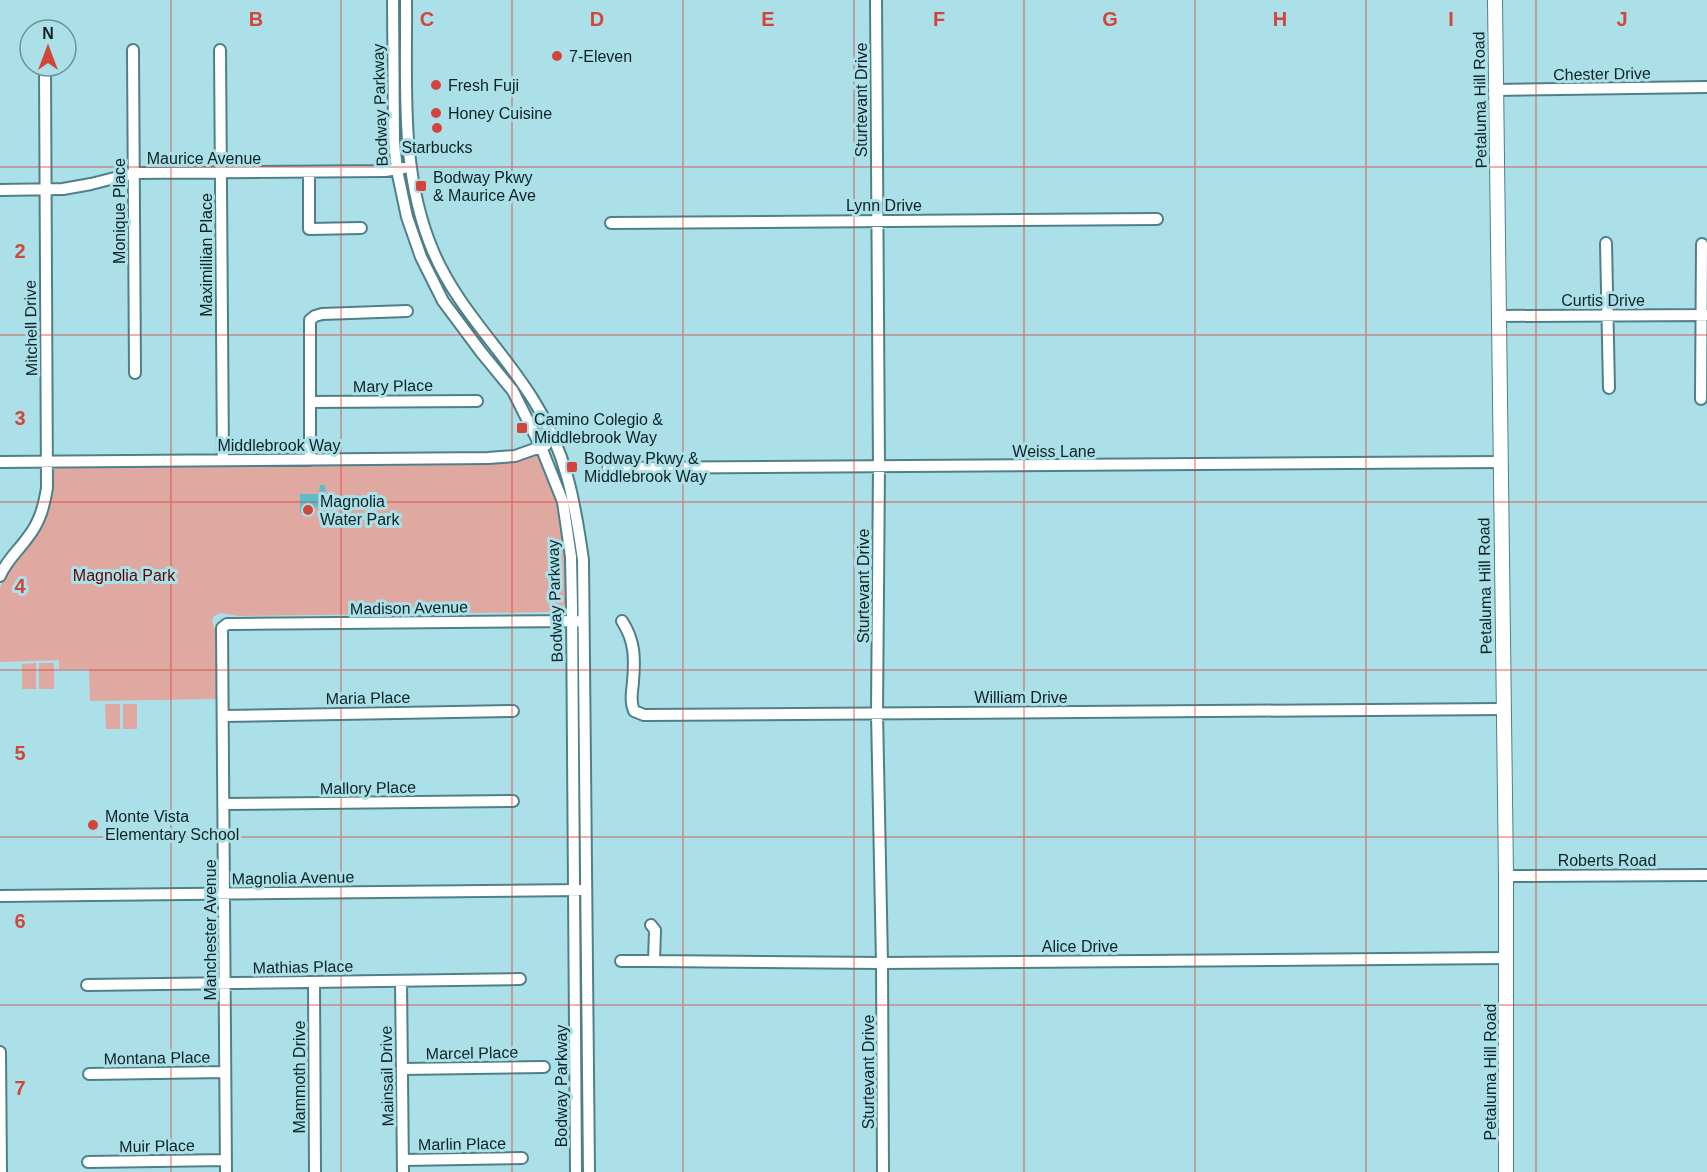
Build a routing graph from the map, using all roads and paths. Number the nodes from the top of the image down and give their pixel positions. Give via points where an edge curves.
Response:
1 (393, 0) edge
2 (406, 0) edge
3 (876, 0) edge
4 (1495, 0) edge
5 (133, 50) dead end
6 (220, 50) dead end
7 (45, 78) edge
8 (1707, 87) edge
9 (1497, 90) junction
10 (410, 167) junction
11 (397, 170) junction
12 (309, 172) junction
13 (134, 173) junction
14 (221, 173) junction
15 (0, 190) edge
16 (45, 190) junction
17 (1157, 219) dead end
18 (876, 220) junction
19 (612, 223) dead end
20 (361, 228) dead end
21 (1606, 243) dead end
22 (1702, 244) dead end
23 (407, 311) dead end
24 (1607, 315) junction
25 (1704, 315) edge
26 (1500, 316) junction
27 (135, 373) dead end
28 (1609, 388) dead end
29 (1701, 399) dead end
30 (477, 400) dead end
31 (310, 402) junction
32 (555, 441) junction
33 (541, 447) junction
34 (223, 460) junction
35 (310, 460) junction
36 (48, 461) junction
37 (0, 462) edge
38 (1501, 462) junction
39 (879, 467) junction
40 (608, 468) dead end
41 (1, 570) edge
42 (578, 621) junction
43 (622, 621) dead end
44 (234, 624) joint
45 (1503, 709) junction
46 (513, 711) dead end
47 (877, 713) junction
48 (223, 716) junction
49 (513, 801) dead end
50 (224, 804) junction
51 (1707, 875) edge
52 (1506, 876) junction
53 (574, 890) junction
54 (586, 890) junction
55 (225, 894) junction
56 (0, 896) edge
57 (651, 925) dead end
58 (1507, 958) junction
59 (621, 961) dead end
60 (654, 962) junction
61 (882, 963) junction
62 (520, 979) dead end
63 (401, 981) junction
64 (314, 982) junction
65 (226, 983) junction
66 (87, 985) dead end
67 (0, 1052) edge
68 (544, 1067) dead end
69 (402, 1069) junction
70 (225, 1072) junction
71 (89, 1074) dead end
72 (0, 1083) edge
73 (522, 1158) dead end
74 (403, 1160) junction
75 (88, 1162) dead end
76 (226, 1166) edge
77 (1, 1172) edge
78 (315, 1172) edge
79 (403, 1172) edge
80 (576, 1172) edge
81 (589, 1172) edge
82 (883, 1172) edge
83 (1506, 1172) edge

1 - 11 street, Bodway Parkway
2 - 10 street, Bodway Parkway
3 - 18 street, Sturtevant Drive
4 - 9 main road, Petaluma Hill Road
5 - 13 street, Monique Place
6 - 14 street, Maximillian Place
7 - 16 street, Mitchell Drive
8 - 9 street, Chester Drive
9 - 26 main road, Petaluma Hill Road
10 - 11 street, Maurice Avenue
10 - 32 street, Bodway Parkway via 421,218 447,279 534,401
11 - 12 street, Maurice Avenue
11 - 33 street, Bodway Parkway via 421,257 443,301 513,391
12 - 14 street, Maurice Avenue
12 - 20 street via 309,228
13 - 14 street, Maurice Avenue
13 - 16 street, Maurice Avenue
13 - 27 street, Monique Place
14 - 34 street, Maximillian Place
15 - 16 street, Maurice Avenue
16 - 36 street, Mitchell Drive
17 - 18 street, Lynn Drive
18 - 19 street, Lynn Drive
18 - 39 street, Sturtevant Drive
21 - 24 street
22 - 25 street
23 - 31 street via 322,314 310,320
24 - 25 street, Curtis Drive
24 - 26 street, Curtis Drive
24 - 28 street
25 - 29 street
26 - 38 main road, Petaluma Hill Road
30 - 31 street, Mary Place
31 - 35 street
32 - 33 street, Middlebrook Way
32 - 42 street, Bodway Parkway via 574,499 583,560
33 - 35 street, Middlebrook Way via 515,456 488,458
33 - 42 street, Bodway Parkway via 563,502
34 - 35 street, Middlebrook Way
34 - 36 street, Middlebrook Way
36 - 37 street, Middlebrook Way
36 - 41 street, Mitchell Drive via 44,509 29,537
38 - 39 street, Weiss Lane
38 - 45 main road, Petaluma Hill Road
39 - 40 street, Weiss Lane
39 - 47 street, Sturtevant Drive
42 - 44 street, Madison Avenue
42 - 53 street, Bodway Parkway
42 - 54 street, Bodway Parkway
43 - 47 street, William Drive via 632,636 631,703 634,711 644,715
44 - 48 street, Manchester Avenue via 227,624 221,633
45 - 47 street, William Drive
45 - 52 main road, Petaluma Hill Road
46 - 48 street, Maria Place
47 - 61 street, Sturtevant Drive
48 - 50 street, Manchester Avenue
49 - 50 street, Mallory Place
50 - 55 street, Manchester Avenue
51 - 52 street, Roberts Road
52 - 58 main road, Petaluma Hill Road
53 - 54 street, Magnolia Avenue
53 - 55 street, Magnolia Avenue
53 - 80 street, Bodway Parkway
54 - 81 street, Bodway Parkway
55 - 56 street, Magnolia Avenue
55 - 65 street, Manchester Avenue
57 - 60 street via 655,930
58 - 61 street, Alice Drive
58 - 83 main road, Petaluma Hill Road
59 - 60 street, Alice Drive
60 - 61 street, Alice Drive
61 - 82 street, Sturtevant Drive
62 - 63 street, Mathias Place
63 - 64 street, Mathias Place
63 - 69 street, Mainsail Drive
64 - 65 street, Mathias Place
64 - 78 street, Mammoth Drive
65 - 66 street, Mathias Place
65 - 70 street, Manchester Avenue
67 - 72 street
68 - 69 street, Marcel Place
69 - 74 street, Mainsail Drive
70 - 71 street, Montana Place
70 - 76 street, Manchester Avenue
72 - 77 street
73 - 74 street, Marlin Place
74 - 79 street, Mainsail Drive
75 - 76 street, Muir Place

